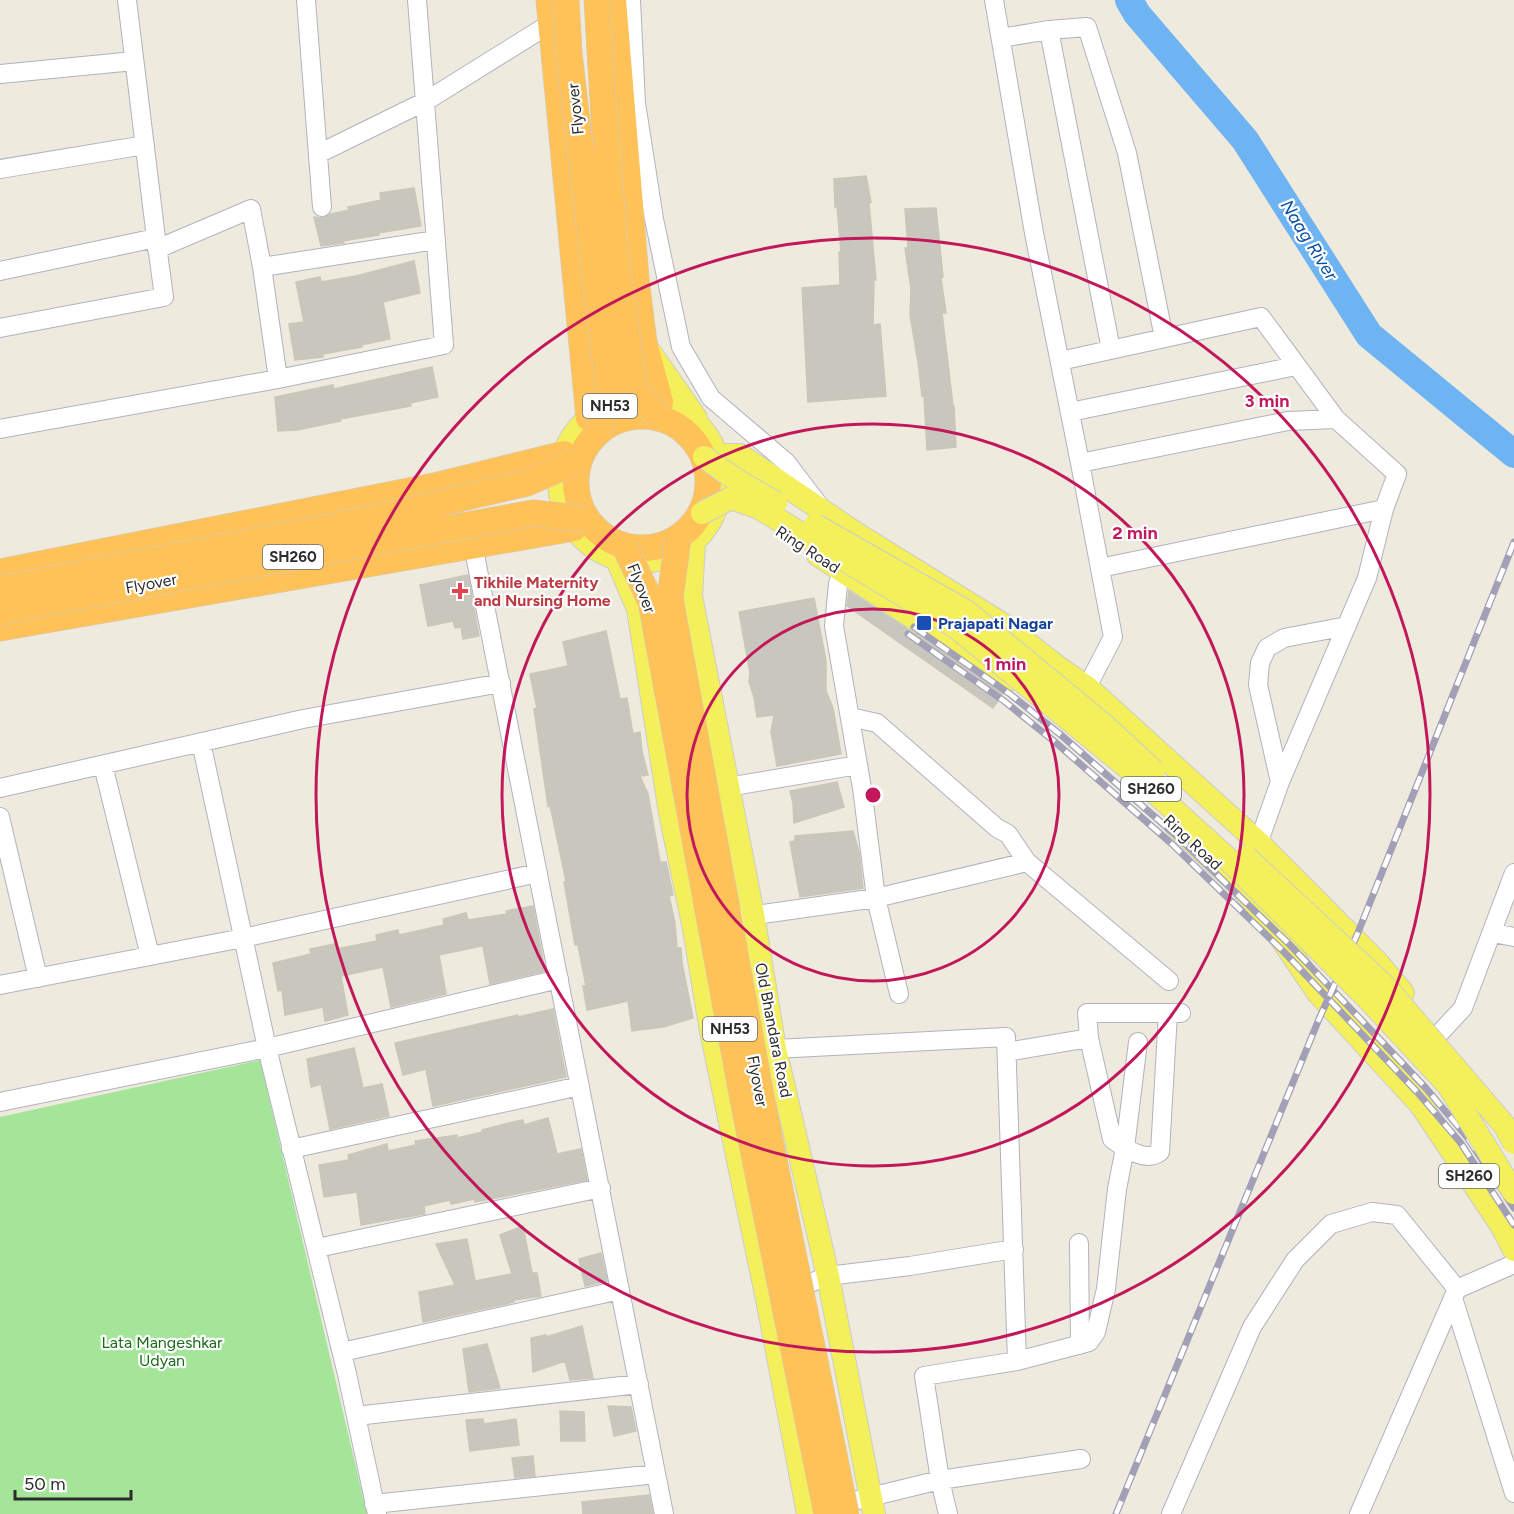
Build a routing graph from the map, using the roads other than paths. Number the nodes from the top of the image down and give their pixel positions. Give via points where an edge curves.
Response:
1 (127, 0) edge
2 (306, 0) edge
3 (417, 0) edge
4 (548, 0) edge
5 (566, 0) edge
6 (597, 0) edge
7 (613, 0) edge
8 (631, 0) edge
9 (994, 0) edge
10 (1049, 30) junction
11 (1001, 38) junction
12 (134, 61) junction
13 (0, 74) edge
14 (426, 101) junction
15 (145, 145) junction
16 (318, 154) junction
17 (0, 169) edge
18 (322, 207) dead end
19 (631, 219) junction
20 (572, 226) junction
21 (436, 240) junction
22 (157, 243) junction
23 (262, 267) junction
24 (0, 271) edge
25 (0, 328) edge
26 (1164, 338) junction
27 (644, 343) junction
28 (1111, 350) junction
29 (1060, 361) junction
30 (1296, 366) junction
31 (278, 379) junction
32 (660, 410) junction
33 (1070, 412) junction
34 (1336, 419) junction
35 (593, 425) junction
36 (0, 429) edge
37 (720, 456) junction
38 (572, 457) junction
39 (1080, 463) junction
40 (1384, 509) junction
41 (825, 513) junction
42 (708, 514) junction
43 (580, 524) junction
44 (686, 541) junction
45 (474, 545) junction
46 (621, 553) junction
47 (1100, 568) junction
48 (842, 571) junction
49 (0, 572) edge
50 (0, 589) edge
51 (0, 612) edge
52 (1347, 626) junction
53 (0, 628) edge
54 (501, 683) junction
55 (1087, 687) junction
56 (850, 717) junction
57 (201, 742) junction
58 (103, 765) junction
59 (858, 765) junction
60 (1280, 782) junction
61 (727, 787) junction
62 (0, 788) edge
63 (0, 817) edge
64 (1259, 843) junction
65 (1027, 862) junction
66 (538, 873) junction
67 (1514, 873) edge
68 (1240, 886) junction
69 (876, 898) junction
70 (753, 914) junction
71 (694, 928) junction
72 (1493, 933) junction
73 (1514, 937) edge
74 (243, 938) junction
75 (150, 956) junction
76 (38, 978) junction
77 (559, 979) junction
78 (1169, 981) dead end
79 (0, 985) edge
80 (899, 994) dead end
81 (1439, 1034) junction
82 (1089, 1038) junction
83 (1138, 1042) dead end
84 (267, 1048) junction
85 (775, 1049) junction
86 (1007, 1052) junction
87 (717, 1060) junction
88 (580, 1086) junction
89 (0, 1102) edge
90 (1514, 1123) edge
91 (1514, 1143) edge
92 (1125, 1148) junction
93 (291, 1149) junction
94 (601, 1188) junction
95 (1514, 1193) edge
96 (1508, 1222) edge
97 (1079, 1243) dead end
98 (317, 1248) junction
99 (1014, 1249) junction
100 (1514, 1250) edge
101 (1514, 1264) edge
102 (828, 1276) junction
103 (620, 1290) junction
104 (1455, 1294) junction
105 (766, 1299) junction
106 (1080, 1345) junction
107 (342, 1352) junction
108 (1017, 1361) junction
109 (639, 1384) junction
110 (356, 1416) junction
111 (1081, 1460) dead end
112 (656, 1474) junction
113 (940, 1480) junction
114 (1514, 1493) edge
115 (872, 1505) edge
116 (375, 1509) edge
117 (664, 1514) edge
118 (814, 1514) edge
119 (846, 1514) edge
120 (948, 1514) edge
121 (1171, 1514) edge
122 (1359, 1514) edge

1 - 12 street
2 - 16 street
3 - 14 street
4 - 14 street via 548,25
4 - 20 highway, NH53
5 - 35 highway, Flyover / NH53, bridge via 570,65 609,393
6 - 32 highway, Flyover / NH53, bridge via 615,247 634,388
7 - 19 highway, NH53
8 - 41 street via 636,103 654,219 681,346 711,398 786,462
9 - 11 street
10 - 11 street
10 - 26 street via 1087,27 1126,153
10 - 28 street
11 - 29 street
12 - 13 street
12 - 15 street
14 - 16 street
14 - 21 street
15 - 17 street
15 - 22 street
16 - 18 street
19 - 20 highway
19 - 27 highway, NH53
20 - 35 highway, NH53
21 - 23 street
21 - 31 street via 444,345
22 - 23 street via 251,209
22 - 24 street
22 - 25 street via 164,297
23 - 31 street
26 - 28 street
26 - 30 street via 1261,317
27 - 32 highway, NH53
27 - 37 main road
28 - 29 street
29 - 33 street
30 - 33 street
30 - 34 street
31 - 36 street
32 - 35 highway, Flyover / NH53
32 - 37 highway, Flyover / NH53 via 694,440
33 - 39 street
34 - 39 street via 1288,421
34 - 40 street via 1397,474
35 - 38 highway, Flyover / NH53 via 587,444
37 - 41 main road
37 - 42 highway, Flyover / NH53 via 709,476
37 - 91 main road, Ring Road / SH260, bridge via 732,477 966,611 1103,724 1386,987 1505,1126
38 - 43 highway, Flyover / NH53
38 - 49 highway
38 - 50 highway, Flyover, bridge via 527,483 381,517
39 - 47 street
40 - 47 street
40 - 52 street via 1367,578
41 - 55 main road via 1004,625
42 - 44 highway, Flyover / NH53 via 692,528
42 - 48 main road, Ring Road / SH260 via 736,506
42 - 95 main road, Ring Road / SH260, bridge via 731,498 759,508 957,628 1128,768 1226,857 1369,999 1448,1085
43 - 45 highway, SH260
43 - 46 highway, Flyover / NH53 via 610,541
43 - 51 highway, Flyover / SH260, bridge via 533,513
44 - 46 highway, Flyover / NH53
44 - 61 main road, Old Bhandara Road / NH53 via 691,596
44 - 119 highway, Flyover, bridge via 670,598 761,1096
45 - 53 highway, SH260
45 - 54 street
46 - 71 main road, NH53 via 638,609 670,813
46 - 118 highway, Flyover / NH53, bridge via 651,602 742,1094
47 - 55 street via 1113,637
48 - 56 street via 834,626
48 - 68 main road, Ring Road / SH260 via 1034,697
52 - 60 street
52 - 60 street via 1284,638 1266,648 1258,685
54 - 57 street
54 - 66 street
55 - 64 main road
56 - 59 street
56 - 65 street via 877,723 1008,834
57 - 58 street
57 - 74 street
58 - 62 street
58 - 75 street
59 - 61 street
59 - 69 street
60 - 64 street
61 - 70 main road, Old Bhandara Road / NH53
63 - 76 street
64 - 68 street
64 - 81 main road via 1378,963
65 - 69 street
65 - 78 street
66 - 74 street
66 - 77 street
67 - 72 street
68 - 96 main road, Ring Road / SH260 via 1268,919 1318,993 1421,1105
69 - 70 street
69 - 80 street
70 - 71 street
70 - 85 main road, Old Bhandara Road / NH53
71 - 87 main road, NH53
72 - 73 street
72 - 81 street via 1463,1008
74 - 75 street
74 - 84 street
75 - 76 street
76 - 79 street
77 - 84 street
77 - 88 street
81 - 90 main road
82 - 86 street
82 - 92 street via 1112,1139
82 - 92 street via 1087,1013 1175,1013 1160,1152 1149,1157
83 - 92 street
84 - 89 street
84 - 93 street
85 - 86 street via 1006,1037
85 - 87 street via 753,1047
85 - 102 main road, Old Bhandara Road / NH53
86 - 99 street
87 - 105 main road, NH53
88 - 93 street
88 - 94 street
92 - 106 street via 1106,1289 1096,1332 1089,1342
93 - 98 street
94 - 98 street
94 - 103 street
96 - 100 main road, Ring Road / SH260
97 - 106 street
98 - 107 street
99 - 102 street
99 - 108 street
101 - 104 street
102 - 105 street
102 - 115 main road, Old Bhandara Road / NH53
103 - 107 street
103 - 109 street
104 - 114 street
104 - 121 street via 1397,1215 1372,1212 1331,1224 1295,1260 1252,1327
104 - 122 street
105 - 118 main road, NH53
106 - 108 street
107 - 110 street
108 - 113 street via 924,1376
109 - 110 street
109 - 112 street
110 - 116 street
111 - 113 street
112 - 116 street
112 - 117 street
113 - 115 street
113 - 120 street
115 - 118 street

